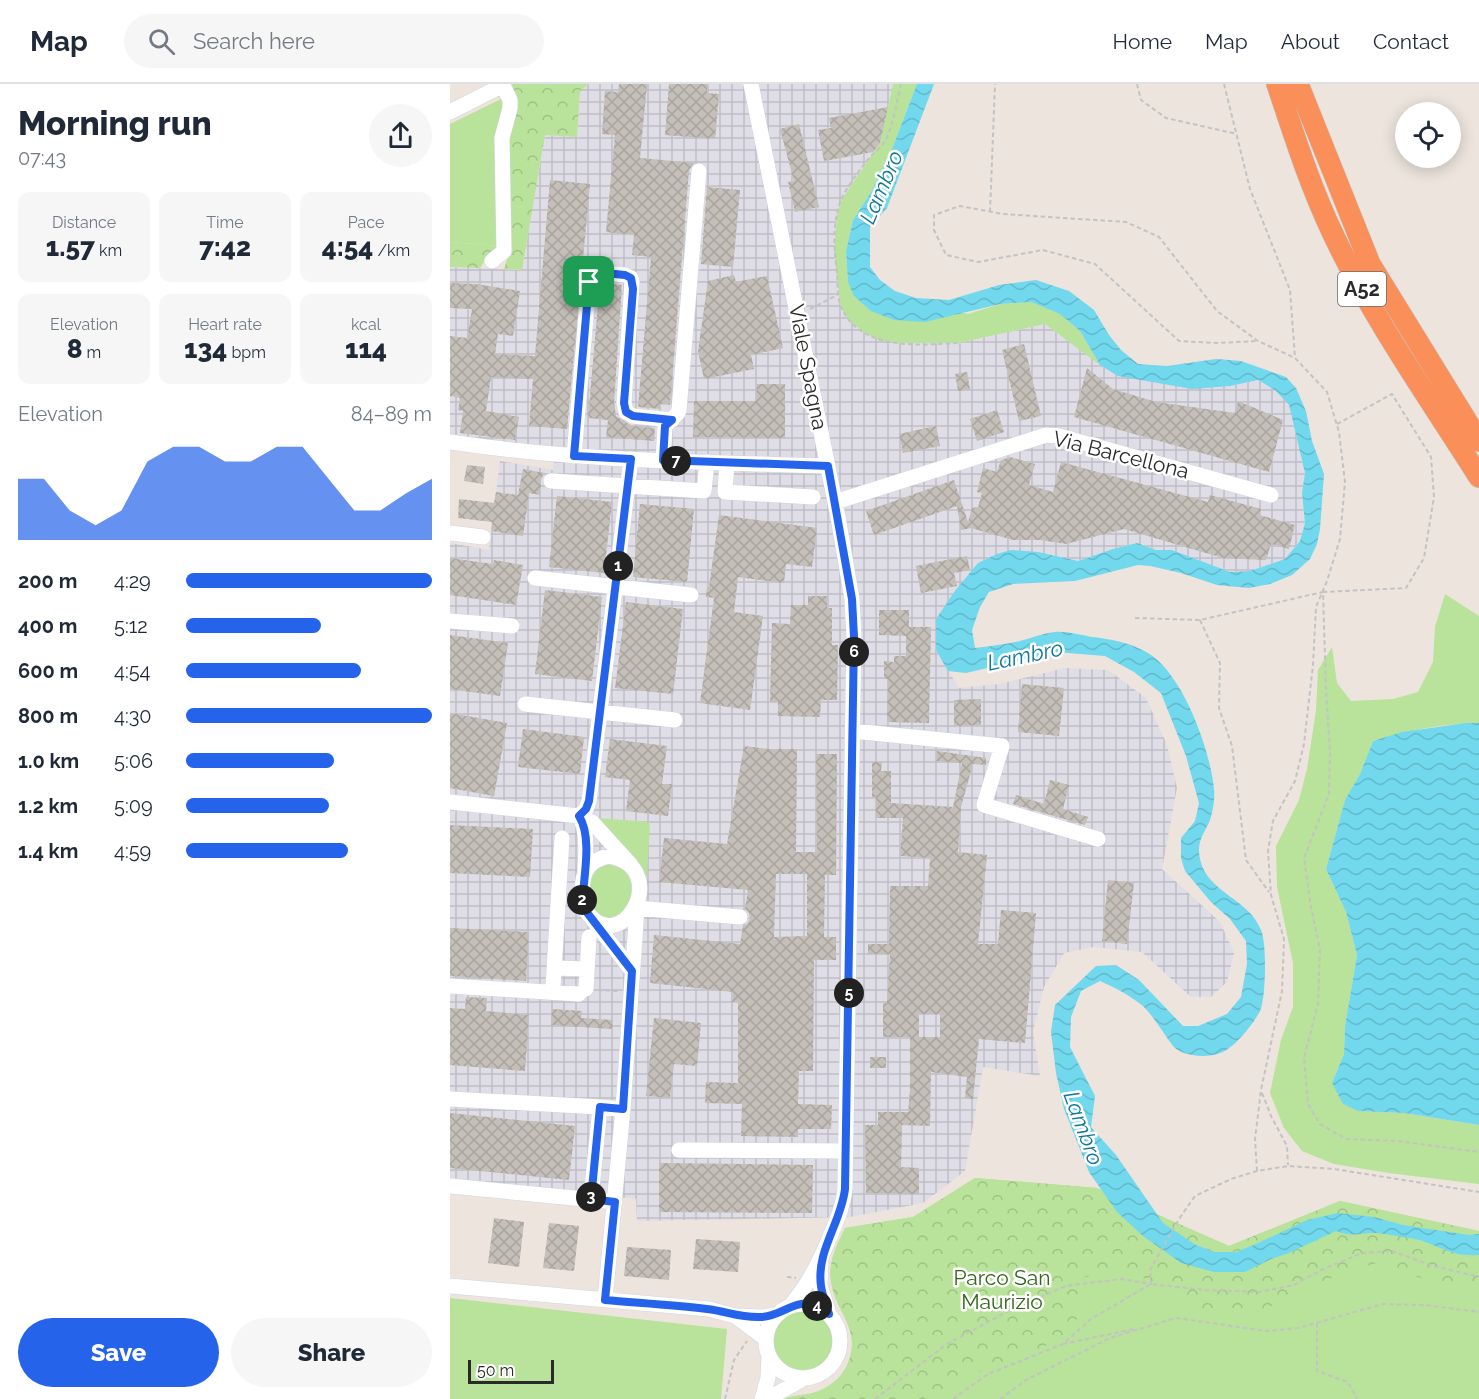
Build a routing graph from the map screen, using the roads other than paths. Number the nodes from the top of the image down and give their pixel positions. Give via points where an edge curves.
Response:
1 (751, 84) edge
2 (1277, 84) edge
3 (1298, 84) edge
4 (450, 112) edge
5 (699, 171) dead end
6 (492, 261) dead end
7 (672, 420) junction
8 (1479, 441) edge
9 (450, 442) edge
10 (574, 456) junction
11 (631, 459) junction
12 (663, 460) junction
13 (707, 462) junction
14 (727, 463) junction
15 (828, 466) junction
16 (1479, 477) edge
17 (551, 481) dead end
18 (628, 486) junction
19 (1271, 495) dead end
20 (813, 497) dead end
21 (835, 502) junction
22 (450, 532) edge
23 (483, 537) dead end
24 (535, 578) dead end
25 (615, 587) junction
26 (691, 596) dead end
27 (450, 621) edge
28 (512, 626) dead end
29 (525, 704) dead end
30 (600, 712) junction
31 (675, 720) dead end
32 (853, 731) junction
33 (450, 802) edge
34 (579, 816) junction
35 (562, 838) dead end
36 (1098, 839) dead end
37 (631, 865) junction
38 (585, 873) junction
39 (558, 905) junction
40 (582, 906) junction
41 (637, 908) junction
42 (740, 917) dead end
43 (593, 920) junction
44 (589, 937) dead end
45 (555, 968) junction
46 (587, 969) junction
47 (632, 971) junction
48 (450, 986) edge
49 (553, 987) dead end
50 (450, 1099) edge
51 (600, 1107) junction
52 (623, 1109) junction
53 (679, 1150) dead end
54 (846, 1152) junction
55 (450, 1186) edge
56 (591, 1199) junction
57 (615, 1202) junction
58 (821, 1260) junction
59 (450, 1286) edge
60 (605, 1300) junction
61 (791, 1305) junction
62 (829, 1314) junction
63 (776, 1315) junction
64 (735, 1316) junction
65 (758, 1338) junction
66 (769, 1356) junction
67 (805, 1378) junction
68 (762, 1399) edge
69 (772, 1399) edge

1 - 15 street, Viale Spagna
2 - 16 highway, A52 via 1334,236 1374,310
3 - 8 highway, A52 via 1370,264
4 - 6 street via 503,85 510,100 502,138 504,251
5 - 7 street via 679,410
7 - 10 street via 626,412 633,285 625,275 595,272 589,282
7 - 12 street via 665,426
9 - 10 street
10 - 11 street
11 - 12 street
11 - 18 street
12 - 13 street
13 - 14 street
13 - 18 street via 704,491
14 - 15 street
14 - 20 street via 725,492
15 - 21 street, Viale Spagna
17 - 18 street
18 - 25 street
19 - 21 street, Via Barcellona via 1046,435
21 - 32 street, Viale Spagna via 852,599
22 - 23 street
24 - 25 street
25 - 26 street
25 - 30 street
27 - 28 street
29 - 30 street
30 - 31 street
30 - 34 street via 589,801
32 - 36 street via 1002,746 984,805
32 - 54 street, Viale Spagna
33 - 34 street
34 - 37 street via 592,822
34 - 38 street via 585,830
35 - 39 street
37 - 38 street via 609,856 595,861
37 - 41 street via 639,884
38 - 40 street
39 - 40 street
39 - 45 street
40 - 43 street
41 - 42 street
41 - 43 street via 616,924
41 - 47 street
43 - 47 street
44 - 46 street
45 - 46 street
45 - 49 street
46 - 48 street via 582,992
47 - 52 street
50 - 51 street
51 - 52 street
51 - 56 street
52 - 57 street
53 - 54 street
54 - 58 street, Viale Spagna via 844,1204
55 - 56 street
56 - 57 street
57 - 60 street
58 - 61 street, Viale Spagna
58 - 62 street, Viale Spagna via 820,1285
59 - 60 street
60 - 64 street via 709,1309
61 - 62 street via 813,1305
61 - 63 street
62 - 67 street via 838,1327 839,1351 825,1371
63 - 64 street
63 - 65 street
64 - 65 street
65 - 66 street
66 - 67 street via 784,1373
66 - 68 street
67 - 69 street

